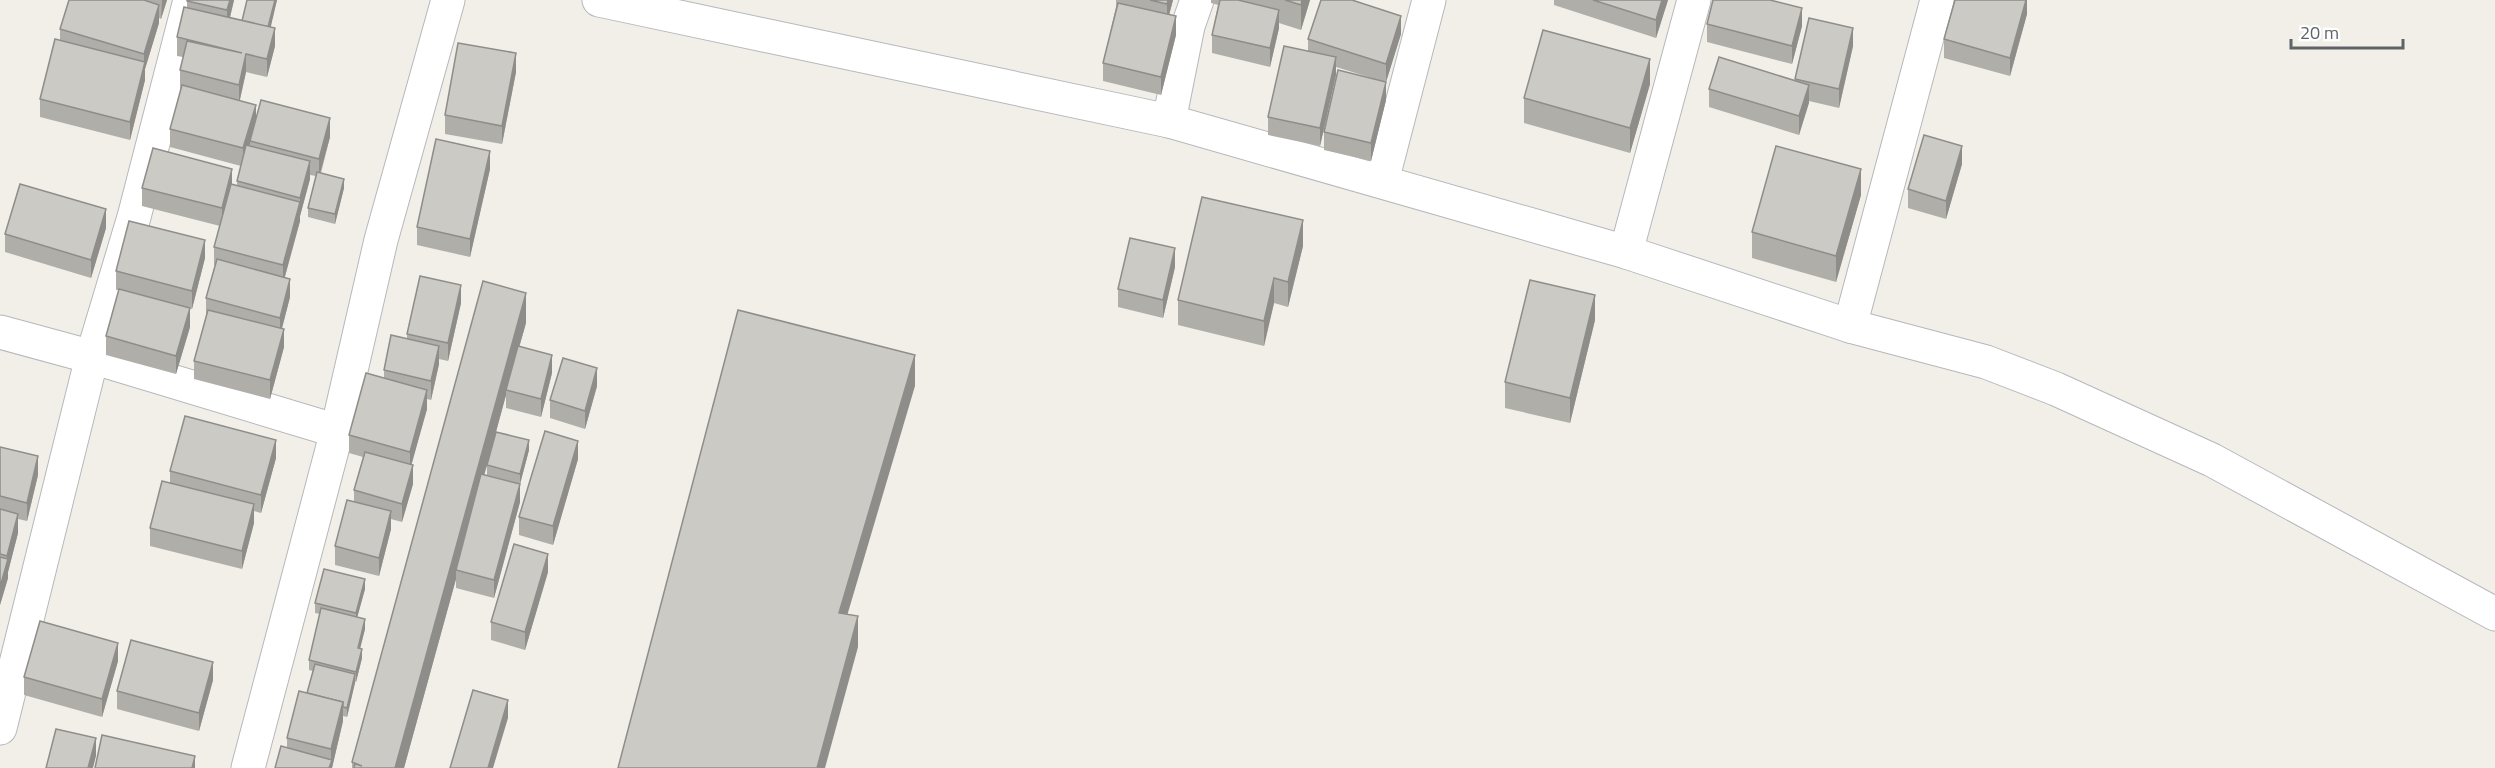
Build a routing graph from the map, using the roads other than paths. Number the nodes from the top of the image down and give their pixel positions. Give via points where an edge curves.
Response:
1 (190, 0) edge
2 (448, 0) edge
3 (599, 0) edge
4 (1197, 0) edge
5 (1429, 0) edge
6 (1694, 0) edge
7 (1938, 0) edge
8 (1169, 121) junction
9 (1382, 181) junction
10 (1626, 252) junction
11 (1850, 326) junction
12 (0, 332) edge
13 (92, 357) junction
14 (337, 431) junction
15 (2495, 614) edge
16 (0, 728) edge
17 (248, 768) edge

1 - 13 street via 134,218
2 - 14 street via 381,240
3 - 8 street
4 - 8 street
5 - 9 street
6 - 10 street
7 - 11 street
8 - 9 street
9 - 10 street
10 - 11 street
11 - 15 street via 1986,362 2056,389 2212,460
12 - 13 street
13 - 14 street
13 - 16 street
14 - 17 street

